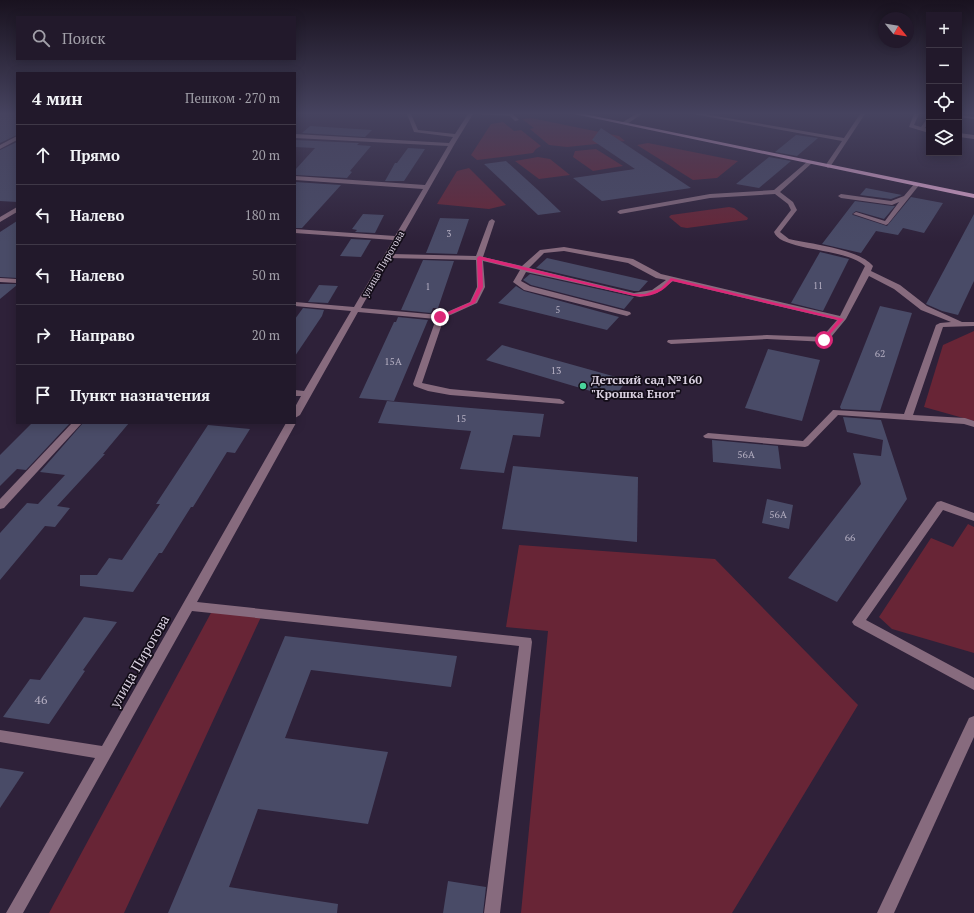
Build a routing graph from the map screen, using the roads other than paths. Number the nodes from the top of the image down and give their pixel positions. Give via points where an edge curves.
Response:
1 (444, 157) edge
2 (784, 157) edge
3 (834, 157) edge
4 (810, 162) junction
5 (828, 166) junction
6 (296, 178) edge
7 (916, 184) junction
8 (427, 186) junction
9 (776, 192) junction
10 (841, 196) dead end
11 (974, 196) edge
12 (907, 197) junction
13 (16, 211) edge
14 (620, 212) dead end
15 (856, 214) dead end
16 (2, 218) edge
17 (492, 221) dead end
18 (296, 231) edge
19 (398, 238) junction
20 (387, 256) junction
21 (479, 258) junction
22 (524, 269) junction
23 (867, 272) junction
24 (671, 279) junction
25 (0, 280) edge
26 (16, 281) edge
27 (296, 304) edge
28 (357, 309) junction
29 (627, 314) dead end
30 (440, 317) junction
31 (842, 319) junction
32 (959, 323) junction
33 (974, 324) edge
34 (671, 342) dead end
35 (296, 393) edge
36 (307, 394) junction
37 (560, 402) dead end
38 (296, 413) edge
39 (907, 418) junction
40 (76, 424) edge
41 (290, 424) edge
42 (974, 424) edge
43 (708, 436) dead end
44 (0, 505) edge
45 (974, 517) edge
46 (189, 606) junction
47 (974, 684) edge
48 (974, 722) edge
49 (0, 736) edge
50 (105, 753) junction
51 (14, 913) edge
52 (492, 913) edge
53 (885, 913) edge

1 - 8 street, улица Пирогова
2 - 4 main road
3 - 5 street
4 - 5 main road
4 - 9 street
5 - 7 main road
6 - 8 street
7 - 11 main road
7 - 12 street
8 - 19 street, улица Пирогова
9 - 14 street via 710,196
9 - 23 street via 791,203 794,210 777,232 778,235 787,240 863,260 869,266
10 - 12 street via 892,203
12 - 15 street via 886,223
13 - 16 street
17 - 21 street
18 - 19 street
19 - 20 street, улица Пирогова
20 - 21 street
20 - 28 street, улица Пирогова
21 - 22 street
21 - 30 street via 481,287 473,303
22 - 24 street via 645,296 663,289
22 - 24 street via 542,251 564,249 630,261 648,272
22 - 29 street via 517,282 527,288
23 - 31 street
23 - 32 street via 897,287 924,308
24 - 31 street
25 - 26 street
27 - 28 street
28 - 30 street
28 - 36 street, улица Пирогова
30 - 37 street via 417,384 450,392
31 - 34 street via 824,340 767,337
32 - 33 street
32 - 39 street via 940,325
35 - 36 street
36 - 38 street, улица Пирогова
39 - 42 street via 965,421
39 - 43 street via 836,412 805,444
40 - 44 street
41 - 46 street, улица Пирогова
45 - 47 street via 941,505 858,622
46 - 50 street, улица Пирогова
46 - 52 street via 526,642
48 - 53 street
49 - 50 street
50 - 51 street, улица Пирогова

